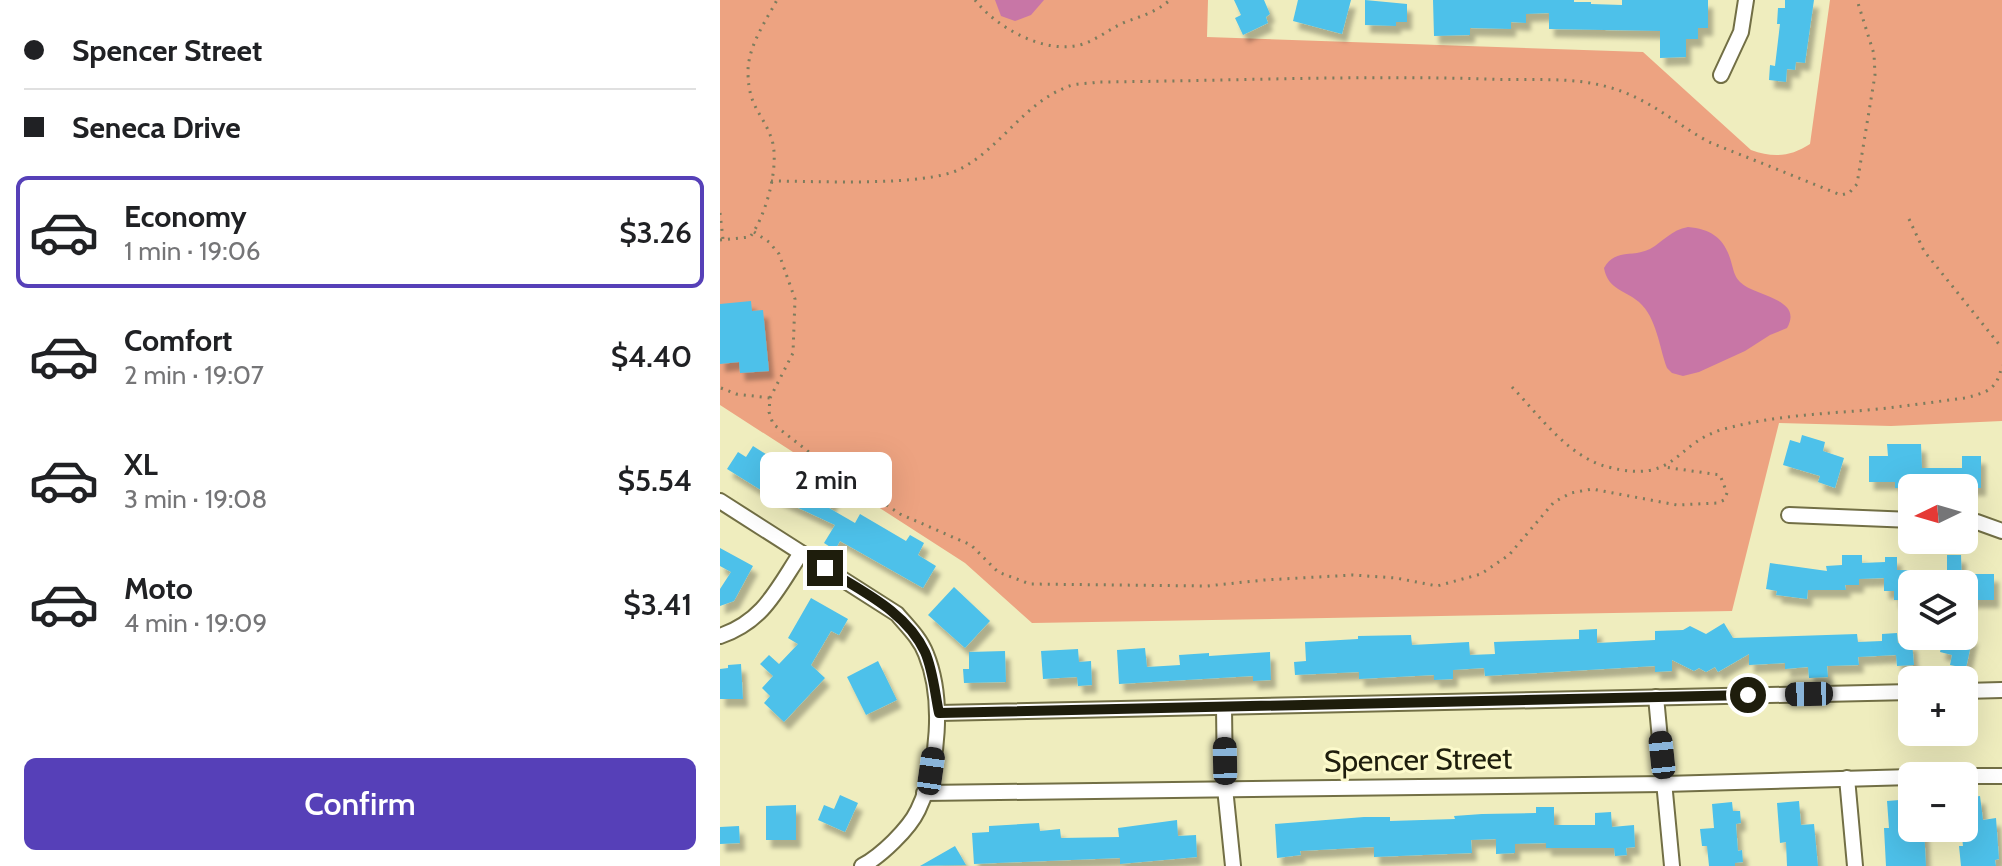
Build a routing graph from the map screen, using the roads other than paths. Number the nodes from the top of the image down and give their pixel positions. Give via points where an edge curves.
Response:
1 (1746, 0) edge
2 (1721, 75) dead end
3 (720, 501) edge
4 (1789, 515) dead end
5 (1898, 519) edge
6 (1978, 522) edge
7 (2002, 531) edge
8 (801, 553) junction
9 (720, 636) edge
10 (2002, 690) edge
11 (1978, 691) edge
12 (1898, 692) edge
13 (1656, 697) junction
14 (1224, 707) junction
15 (939, 713) junction
16 (1978, 776) edge
17 (2002, 776) edge
18 (1898, 777) edge
19 (1847, 778) junction
20 (1664, 784) junction
21 (1225, 788) junction
22 (924, 793) junction
23 (862, 866) edge
24 (1233, 866) edge
25 (1672, 866) edge
26 (1855, 866) edge

1 - 2 street via 1741,32
3 - 8 street
4 - 5 street
6 - 7 street
8 - 9 street via 764,610 741,629
8 - 15 street via 897,614 917,637
10 - 11 street
12 - 13 street, Spencer Street
13 - 14 street, Spencer Street
13 - 20 street
14 - 15 street, Spencer Street
14 - 21 street
15 - 22 street
16 - 17 street
18 - 19 street, Spencer Street
19 - 20 street, Spencer Street
19 - 26 street
20 - 21 street, Spencer Street
20 - 25 street
21 - 22 street, Spencer Street
21 - 24 street
22 - 23 street via 917,812 886,850

